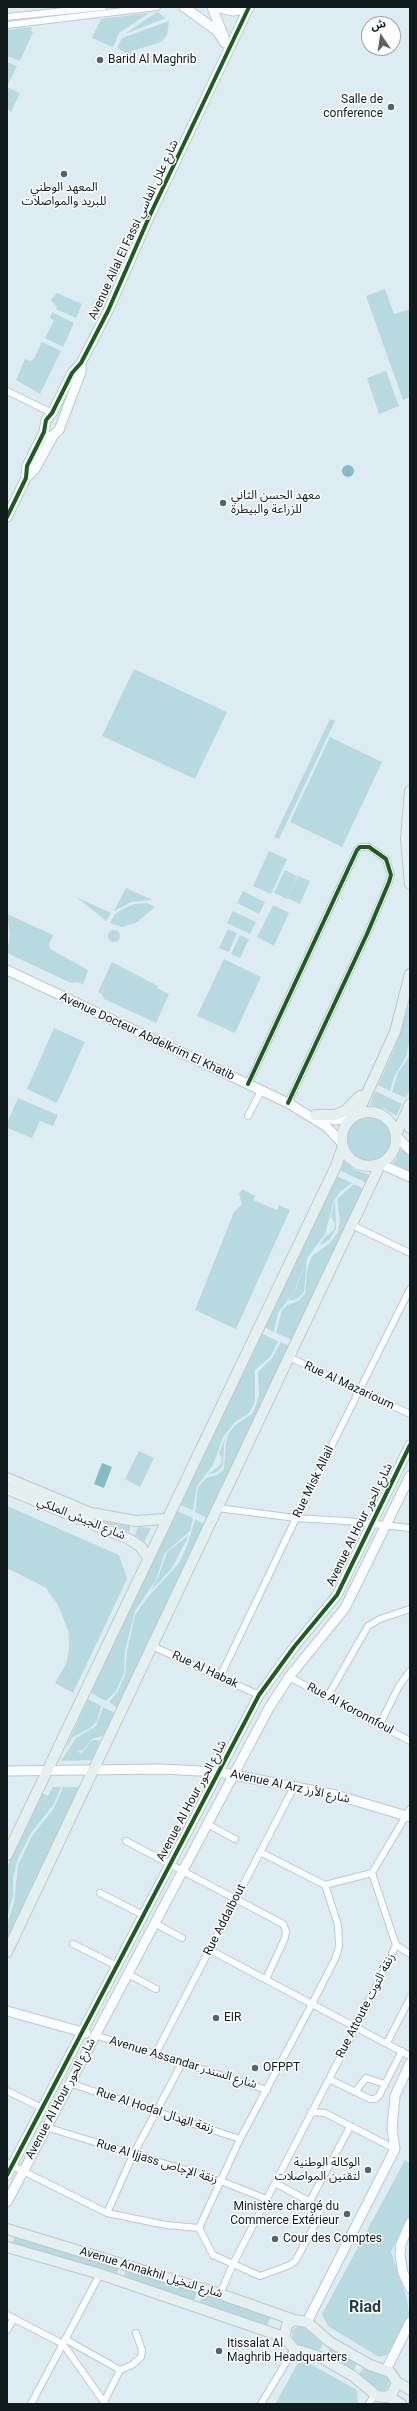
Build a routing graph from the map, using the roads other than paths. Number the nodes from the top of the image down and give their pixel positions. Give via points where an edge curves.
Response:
1 (103, 7) edge
2 (157, 7) edge
3 (184, 7) edge
4 (212, 7) edge
5 (215, 7) edge
6 (249, 8) edge
7 (30, 15) junction
8 (7, 17) edge
9 (31, 23) junction
10 (7, 25) edge
11 (225, 43) junction
12 (226, 58) junction
13 (81, 363) junction
14 (7, 391) edge
15 (52, 413) junction
16 (62, 417) junction
17 (44, 432) junction
18 (53, 436) junction
19 (26, 478) junction
20 (7, 518) edge
21 (410, 791) edge
22 (410, 884) edge
23 (7, 970) edge
24 (410, 974) edge
25 (248, 1084) junction
26 (370, 1087) junction
27 (262, 1091) junction
28 (288, 1103) junction
29 (409, 1106) edge
30 (312, 1115) junction
31 (248, 1116) dead end
32 (353, 1117) junction
33 (410, 1128) edge
34 (396, 1136) junction
35 (342, 1145) junction
36 (410, 1150) edge
37 (380, 1164) junction
38 (410, 1177) edge
39 (352, 1225) junction
40 (410, 1253) edge
41 (410, 1289) edge
42 (289, 1357) junction
43 (360, 1391) junction
44 (410, 1414) edge
45 (410, 1445) edge
46 (410, 1476) edge
47 (7, 1478) edge
48 (7, 1489) edge
49 (217, 1508) junction
50 (296, 1518) junction
51 (166, 1520) junction
52 (372, 1523) junction
53 (385, 1524) junction
54 (410, 1528) edge
55 (148, 1558) junction
56 (410, 1609) edge
57 (152, 1646) junction
58 (410, 1671) edge
59 (220, 1677) junction
60 (289, 1677) junction
61 (259, 1695) junction
62 (328, 1696) junction
63 (380, 1724) junction
64 (410, 1741) edge
65 (48, 1770) junction
66 (94, 1770) junction
67 (7, 1771) edge
68 (219, 1772) junction
69 (233, 1774) junction
70 (295, 1785) junction
71 (409, 1814) edge
72 (207, 1824) junction
73 (235, 1839) dead end
74 (126, 1841) dead end
75 (260, 1852) junction
76 (7, 1855) edge
77 (170, 1864) junction
78 (182, 1870) junction
79 (372, 1874) junction
80 (325, 1885) junction
81 (100, 1893) dead end
82 (237, 1898) junction
83 (143, 1915) junction
84 (154, 1923) junction
85 (182, 1938) dead end
86 (72, 1944) dead end
87 (396, 1945) junction
88 (210, 1950) junction
89 (7, 1952) edge
90 (410, 1954) edge
91 (117, 1966) junction
92 (128, 1974) junction
93 (266, 1980) junction
94 (156, 1989) dead end
95 (410, 1998) edge
96 (312, 2004) junction
97 (7, 2011) edge
98 (407, 2012) edge
99 (356, 2027) junction
100 (81, 2032) junction
101 (95, 2035) junction
102 (387, 2043) junction
103 (402, 2051) junction
104 (155, 2054) junction
105 (410, 2056) edge
106 (182, 2063) junction
107 (410, 2063) edge
108 (329, 2079) junction
109 (69, 2083) junction
110 (385, 2084) junction
111 (267, 2090) junction
112 (7, 2091) edge
113 (355, 2092) junction
114 (42, 2108) junction
115 (155, 2112) junction
116 (311, 2112) junction
117 (46, 2127) junction
118 (350, 2127) junction
119 (240, 2139) junction
120 (395, 2149) junction
121 (133, 2155) junction
122 (10, 2164) edge
123 (24, 2171) junction
124 (7, 2175) edge
125 (221, 2181) junction
126 (275, 2183) junction
127 (266, 2199) junction
128 (310, 2201) junction
129 (7, 2202) edge
130 (107, 2213) junction
131 (410, 2222) edge
132 (199, 2228) junction
133 (7, 2229) edge
134 (7, 2247) edge
135 (233, 2264) junction
136 (100, 2274) junction
137 (410, 2288) edge
138 (220, 2294) junction
139 (7, 2315) edge
140 (14, 2318) junction
141 (294, 2320) junction
142 (307, 2322) junction
143 (410, 2322) edge
144 (7, 2330) edge
145 (136, 2333) dead end
146 (284, 2336) junction
147 (64, 2342) junction
148 (294, 2349) junction
149 (120, 2370) junction
150 (386, 2370) junction
151 (396, 2382) junction
152 (410, 2390) edge
153 (374, 2394) junction
154 (389, 2397) junction
155 (104, 2403) edge
156 (31, 2404) edge
157 (261, 2404) edge
158 (369, 2404) edge
159 (401, 2404) edge

1 - 7 street
2 - 9 street
3 - 11 street via 216,30
4 - 11 street, Avenue Allal El Fassi شارع علال الفاسي via 220,22
5 - 6 street via 233,11
6 - 12 street, Avenue Allal El Fassi شارع علال الفاسي
7 - 8 street
7 - 9 street
9 - 10 street
11 - 12 street, Avenue Allal El Fassi شارع علال الفاسي
12 - 13 street, Avenue Allal El Fassi شارع علال الفاسي via 150,215 108,311
13 - 15 street, Avenue Allal El Fassi شارع علال الفاسي via 72,373
13 - 16 street, Avenue Allal El Fassi شارع علال الفاسي via 81,372
14 - 15 street
15 - 16 street via 57,412
15 - 17 street via 46,420
16 - 18 street via 59,430
17 - 18 street via 48,436
17 - 19 street via 27,466
18 - 19 street via 35,469
19 - 20 street
21 - 22 main road via 406,839
23 - 25 street, Avenue Docteur Abdelkrim El Khatib
24 - 26 main road via 395,1032
25 - 27 street, Avenue Docteur Abdelkrim El Khatib
25 - 28 street via 356,850 360,847 369,848 386,859 389,882
26 - 30 main road via 345,1111 335,1115
26 - 32 main road
27 - 28 street, Avenue Docteur Abdelkrim El Khatib
27 - 31 street
28 - 30 street, Avenue Docteur Abdelkrim El Khatib
29 - 33 main road
29 - 34 main road
30 - 32 street via 335,1120
30 - 35 street via 332,1131
32 - 34 main road via 367,1112 380,1114 391,1123
32 - 35 main road via 345,1126
34 - 36 street
34 - 37 main road via 391,1156
35 - 37 main road via 346,1155 358,1164
35 - 51 main road via 336,1166
37 - 38 street
37 - 39 main road
39 - 40 street
39 - 42 main road
41 - 43 street, Rue Misk Allail
42 - 43 street, Rue Al Mazarioum
42 - 49 main road
43 - 44 street, Rue Al Mazarioum
43 - 50 street, Rue Misk Allail
45 - 52 street, Avenue Al Hour شارع الحور
46 - 53 street, Avenue Al Hour شارع الحور
47 - 51 main road, شارع الجيش الملكي via 91,1513 136,1521
48 - 55 main road, شارع الجيش الملكي via 129,1539 141,1547
49 - 50 street
49 - 57 main road
50 - 52 street
50 - 59 street, Rue Misk Allail
51 - 55 main road
52 - 53 street
52 - 61 street, Avenue Al Hour شارع الحور via 337,1595 290,1652
53 - 54 street
53 - 60 street, Avenue Al Hour شارع الحور via 345,1608
55 - 65 main road
56 - 62 street via 368,1626
57 - 59 street, Rue Al Habak
57 - 66 main road
58 - 63 street via 399,1686
59 - 61 street, Rue Al Habak
60 - 62 street, Rue Al Koronnfoul
60 - 69 street, Avenue Al Hour شارع الحور
61 - 68 street, Avenue Al Hour شارع الحور
62 - 63 street, Rue Al Koronnfoul
63 - 64 street, Rue Al Koronnfoul
65 - 66 street, Avenue Al Arz شارع الأرز
65 - 67 street, Avenue Al Arz شارع الأرز
65 - 76 main road
66 - 68 street, Avenue Al Arz شارع الأرز
66 - 89 main road
68 - 69 street, Avenue Al Arz شارع الأرز
68 - 77 street, Avenue Al Hour شارع الحور
69 - 70 street, Avenue Al Arz شارع الأرز
69 - 72 street, Avenue Al Hour شارع الحور
70 - 71 street, Avenue Al Arz شارع الأرز
70 - 75 street, Rue Addalbout
71 - 79 street
72 - 73 street
72 - 78 street, Avenue Al Hour شارع الحور
74 - 77 street
75 - 80 street
75 - 82 street, Rue Addalbout
77 - 78 street
77 - 83 street, Avenue Al Hour شارع الحور
78 - 82 street
78 - 84 street, Avenue Al Hour شارع الحور
79 - 80 street
79 - 87 street, Rue Attoute زنقة التوت
80 - 96 street via 338,1925 339,1946
81 - 83 street
82 - 88 street, Rue Addalbout
82 - 93 street via 285,1927 285,1938
83 - 91 street, Avenue Al Hour شارع الحور
84 - 85 street
84 - 92 street, Avenue Al Hour شارع الحور
86 - 91 street
87 - 90 street
87 - 99 street, Rue Attoute زنقة التوت
88 - 93 street
88 - 104 street, Rue Addalbout
91 - 100 street, Avenue Al Hour شارع الحور
92 - 94 street
92 - 101 street, Avenue Al Hour شارع الحور
93 - 96 street
95 - 98 street
96 - 99 street
96 - 111 street
97 - 100 street, Avenue Assandar شارع السندر
98 - 102 street
99 - 102 street
99 - 108 street, Rue Attoute زنقة التوت
100 - 101 street, Avenue Assandar شارع السندر
100 - 114 street, Avenue Al Hour شارع الحور
101 - 104 street, Avenue Assandar شارع السندر
101 - 109 street, Avenue Al Hour شارع الحور
102 - 103 street
103 - 105 street
103 - 110 street
104 - 106 street, Avenue Assandar شارع السندر
106 - 111 street, Avenue Assandar شارع السندر
106 - 115 street
107 - 120 street via 395,2096 392,2129
108 - 113 street
108 - 116 street, Rue Attoute زنقة التوت
109 - 115 street, Rue Al Hodal زنقة الهدال
109 - 117 street, Avenue Al Hour شارع الحور
110 - 113 street via 366,2078
110 - 113 street via 375,2099
111 - 119 street
112 - 114 street
114 - 122 street, Avenue Al Hour شارع الحور
115 - 119 street, Rue Al Hodal زنقة الهدال
115 - 121 street
116 - 118 street via 322,2112
116 - 126 street, Rue Attoute زنقة التوت
117 - 121 street, Rue Al Ijjass زنقة الإجاص
117 - 123 street, Avenue Al Hour شارع الحور
118 - 120 street
118 - 128 street
119 - 125 street
120 - 142 street
121 - 125 street, Rue Al Ijjass زنقة الإجاص
121 - 130 street
122 - 123 street
122 - 124 street, Avenue Al Hour شارع الحور
123 - 129 street, Avenue Al Hour شارع الحور
123 - 130 street
125 - 127 street, Rue Al Ijjass زنقة الإجاص
125 - 132 street
126 - 127 street, Rue Attoute زنقة التوت
126 - 128 street
127 - 135 street, Rue Attoute زنقة التوت
128 - 135 street via 318,2206 320,2215 301,2253 290,2265 260,2276
130 - 132 street via 166,2225
131 - 137 street via 402,2239 400,2255 403,2272
132 - 135 street via 210,2252
133 - 138 main road, Avenue Annakhil شارع النخيل
134 - 136 main road, Avenue Annakhil شارع النخيل
135 - 138 street, Rue Attoute زنقة التوت
136 - 146 main road, Avenue Annakhil شارع النخيل
136 - 147 street
138 - 141 main road, Avenue Annakhil شارع النخيل
139 - 140 street
140 - 144 street
140 - 147 street
141 - 142 main road, Avenue Annakhil شارع النخيل
141 - 146 main road via 287,2325
142 - 150 main road via 330,2342 370,2365
143 - 150 street
145 - 149 street via 142,2350 141,2357 132,2365
146 - 148 main road
147 - 149 street
147 - 155 street
147 - 156 street
148 - 153 main road via 320,2357 353,2376
148 - 157 street
149 - 155 street
150 - 151 main road via 392,2374
151 - 152 main road
151 - 154 main road via 395,2390
153 - 154 main road
153 - 158 street
154 - 159 main road

